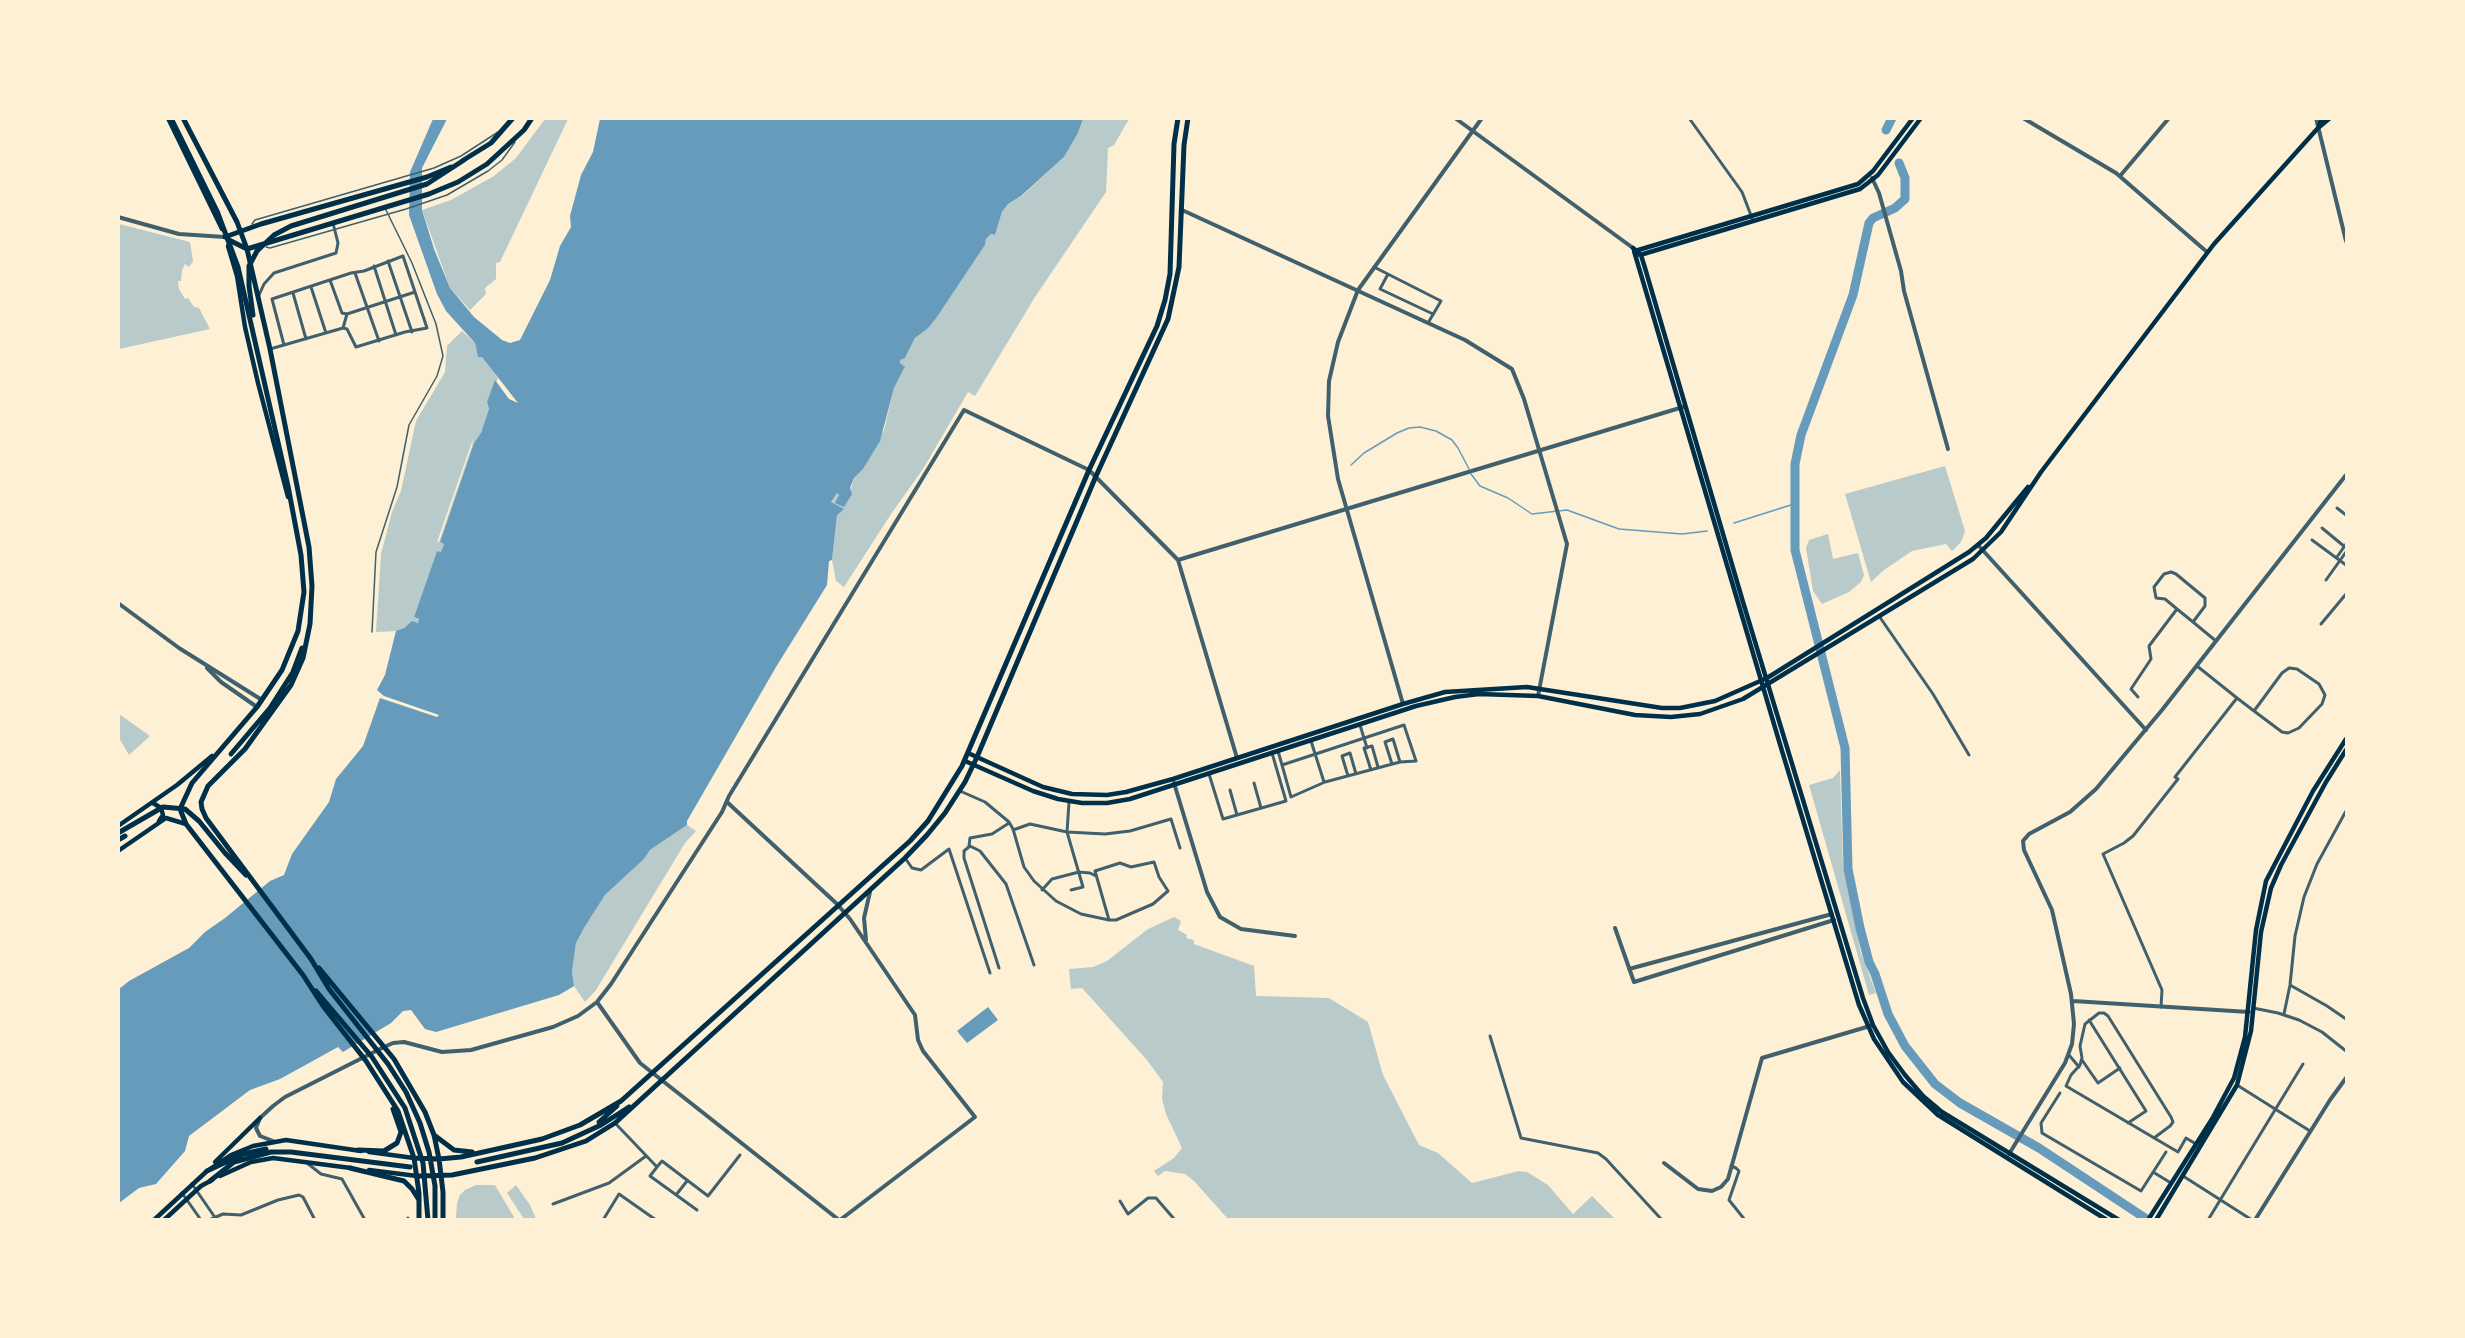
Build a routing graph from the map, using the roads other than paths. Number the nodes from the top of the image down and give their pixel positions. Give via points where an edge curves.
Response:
1 (169, 118) edge
2 (183, 118) edge
3 (513, 118) edge
4 (532, 118) edge
5 (1178, 118) edge
6 (1188, 118) edge
7 (1455, 118) edge
8 (1482, 118) edge
9 (1689, 118) edge
10 (1913, 118) edge
11 (1921, 118) edge
12 (2023, 118) edge
13 (2169, 118) edge
14 (2316, 118) edge
15 (2322, 118) edge
16 (2330, 118) edge
17 (2318, 128) junction
18 (524, 130) junction
19 (1473, 130) junction
20 (502, 131) junction
21 (490, 142) junction
22 (494, 158) junction
23 (464, 160) junction
24 (426, 175) junction
25 (1869, 175) junction
26 (2120, 176) junction
27 (1874, 180) junction
28 (385, 207) junction
29 (1182, 210) junction
30 (388, 214) junction
31 (118, 217) edge
32 (1752, 219) junction
33 (332, 222) junction
34 (248, 229) junction
35 (334, 229) junction
36 (240, 232) junction
37 (225, 237) junction
38 (2346, 241) edge
39 (259, 246) junction
40 (247, 249) junction
41 (1636, 252) junction
42 (2208, 252) junction
43 (388, 261) junction
44 (374, 266) junction
45 (1374, 267) junction
46 (355, 273) junction
47 (1388, 274) junction
48 (330, 280) junction
49 (311, 287) junction
50 (1358, 290) junction
51 (415, 292) junction
52 (293, 293) junction
53 (259, 295) junction
54 (400, 296) junction
55 (385, 301) junction
56 (367, 307) junction
57 (347, 314) junction
58 (1433, 314) junction
59 (1428, 323) junction
60 (343, 328) junction
61 (412, 332) junction
62 (326, 333) junction
63 (396, 335) junction
64 (255, 337) junction
65 (306, 339) junction
66 (379, 341) junction
67 (284, 345) junction
68 (270, 349) junction
69 (1683, 407) junction
70 (1948, 449) dead end
71 (1540, 450) junction
72 (1089, 470) junction
73 (2041, 471) junction
74 (2346, 475) edge
75 (1096, 476) junction
76 (2337, 508) dead end
77 (1346, 509) junction
78 (292, 510) junction
79 (2346, 515) edge
80 (2322, 528) dead end
81 (2312, 540) dead end
82 (1978, 545) junction
83 (2346, 545) edge
84 (1983, 550) junction
85 (2346, 552) edge
86 (2337, 557) junction
87 (1178, 560) junction
88 (2341, 560) junction
89 (2346, 565) edge
90 (2326, 580) dead end
91 (2346, 594) edge
92 (118, 603) edge
93 (2177, 609) junction
94 (1878, 614) junction
95 (2193, 622) junction
96 (2322, 624) dead end
97 (372, 632) dead end
98 (307, 635) junction
99 (2216, 641) junction
100 (202, 663) junction
101 (2197, 666) junction
102 (1767, 678) junction
103 (1761, 681) junction
104 (1769, 685) junction
105 (1540, 688) junction
106 (1762, 688) junction
107 (1538, 696) junction
108 (2138, 697) dead end
109 (2237, 698) junction
110 (262, 700) junction
111 (1404, 706) junction
112 (257, 707) junction
113 (2254, 711) junction
114 (1360, 724) junction
115 (2146, 730) junction
116 (1364, 738) junction
117 (2346, 739) edge
118 (1311, 740) junction
119 (1367, 747) junction
120 (221, 748) junction
121 (2346, 750) edge
122 (1275, 752) junction
123 (968, 753) junction
124 (231, 754) dead end
125 (1315, 754) junction
126 (1969, 756) dead end
127 (977, 757) junction
128 (1237, 758) junction
129 (965, 761) junction
130 (1400, 762) junction
131 (1392, 764) junction
132 (973, 765) junction
133 (1282, 765) junction
134 (1378, 768) junction
135 (1371, 770) junction
136 (1209, 773) junction
137 (1356, 774) junction
138 (1348, 776) junction
139 (1174, 782) junction
140 (1324, 782) junction
141 (1254, 783) dead end
142 (1230, 790) dead end
143 (960, 791) junction
144 (727, 802) junction
145 (1069, 802) junction
146 (153, 803) junction
147 (1261, 808) junction
148 (2346, 811) edge
149 (1238, 815) junction
150 (1009, 822) junction
151 (157, 823) junction
152 (186, 824) junction
153 (118, 826) edge
154 (1013, 830) junction
155 (1067, 832) junction
156 (122, 834) edge
157 (118, 840) edge
158 (969, 846) junction
159 (1180, 848) dead end
160 (118, 851) edge
161 (905, 858) junction
162 (1079, 872) junction
163 (1096, 876) junction
164 (254, 883) junction
165 (872, 887) junction
166 (1042, 890) junction
167 (1071, 890) dead end
168 (837, 904) junction
169 (845, 912) junction
170 (1833, 917) junction
171 (1109, 921) junction
172 (1615, 928) dead end
173 (1295, 936) dead end
174 (868, 946) junction
175 (311, 959) junction
176 (1034, 965) dead end
177 (999, 968) dead end
178 (1629, 969) junction
179 (990, 973) dead end
180 (303, 975) junction
181 (2290, 985) junction
182 (2073, 1001) junction
183 (597, 1002) junction
184 (2162, 1007) junction
185 (2251, 1011) junction
186 (2284, 1014) junction
187 (2346, 1019) edge
188 (2089, 1020) junction
189 (1871, 1026) junction
190 (1490, 1036) dead end
191 (2346, 1051) edge
192 (2068, 1055) junction
193 (2082, 1060) junction
194 (2303, 1064) dead end
195 (2079, 1067) junction
196 (2120, 1068) junction
197 (651, 1073) junction
198 (2346, 1078) edge
199 (661, 1081) junction
200 (2237, 1085) junction
201 (2060, 1094) dead end
202 (388, 1096) junction
203 (641, 1099) junction
204 (621, 1101) junction
205 (2275, 1109) junction
206 (260, 1118) junction
207 (615, 1123) junction
208 (2128, 1123) junction
209 (2310, 1131) junction
210 (434, 1135) junction
211 (2154, 1138) junction
212 (273, 1141) junction
213 (2196, 1143) junction
214 (358, 1150) junction
215 (492, 1150) junction
216 (2166, 1152) dead end
217 (2009, 1154) junction
218 (740, 1155) dead end
219 (646, 1156) junction
220 (414, 1158) junction
221 (439, 1159) junction
222 (306, 1161) junction
223 (1664, 1163) dead end
224 (1731, 1166) junction
225 (657, 1167) junction
226 (350, 1168) junction
227 (207, 1171) junction
228 (2153, 1172) junction
229 (417, 1176) junction
230 (2183, 1176) junction
231 (441, 1177) junction
232 (210, 1181) junction
233 (687, 1181) junction
234 (192, 1184) junction
235 (2171, 1184) junction
236 (196, 1190) junction
237 (182, 1193) junction
238 (676, 1195) junction
239 (186, 1199) junction
240 (2220, 1199) junction
241 (419, 1202) junction
242 (1120, 1202) dead end
243 (553, 1204) dead end
244 (697, 1210) dead end
245 (234, 1215) junction
246 (214, 1216) junction
247 (2149, 1217) edge
248 (2156, 1219) edge
249 (154, 1220) edge
250 (164, 1220) edge
251 (201, 1220) edge
252 (209, 1220) edge
253 (237, 1220) edge
254 (315, 1220) edge
255 (365, 1220) edge
256 (419, 1220) edge
257 (428, 1220) edge
258 (435, 1220) edge
259 (443, 1220) edge
260 (603, 1220) edge
261 (656, 1220) edge
262 (840, 1220) edge
263 (1175, 1220) edge
264 (1662, 1220) edge
265 (1745, 1220) edge
266 (2107, 1220) edge
267 (2119, 1220) edge
268 (2208, 1220) edge
269 (2254, 1220) edge

1 - 37 main road
1 - 64 main road via 226,233
2 - 36 main road
3 - 20 main road
4 - 18 main road
5 - 72 main road via 1171,259 1165,300 1149,344
6 - 29 main road
7 - 19 street
8 - 19 street
9 - 32 street via 1742,192
10 - 25 main road
11 - 27 main road
12 - 26 street
13 - 26 street
14 - 17 street
15 - 17 main road
16 - 17 main road
17 - 38 street
17 - 42 main road
18 - 22 main road
18 - 30 lane via 502,160 461,188
19 - 41 street
19 - 45 street
20 - 21 main road
20 - 24 lane
21 - 22 main road via 498,147
21 - 23 main road
22 - 28 main road via 458,182
23 - 24 main road
23 - 64 main road via 442,176 409,190 291,226 274,235 257,252 249,271
24 - 34 main road
24 - 34 lane via 255,220
25 - 27 street
25 - 32 main road via 1854,185
26 - 42 street
27 - 32 main road via 1860,189
27 - 70 street
28 - 30 lane
28 - 33 main road
29 - 50 street
29 - 75 main road via 1179,267 1171,311
30 - 35 lane
30 - 97 lane via 436,324 443,356 438,376 409,425 397,487 376,552
31 - 37 street via 179,234
32 - 41 main road
33 - 35 street
33 - 39 main road
34 - 36 main road
35 - 39 lane via 270,248
35 - 53 street via 336,253 274,273
36 - 37 main road
36 - 40 main road
37 - 40 main road
37 - 78 main road
39 - 40 main road
40 - 53 main road
41 - 69 main road
42 - 73 main road
43 - 44 street
43 - 51 street via 403,256
43 - 54 street
44 - 46 street
44 - 55 street
45 - 47 street
45 - 50 street
46 - 48 street
46 - 56 street
47 - 58 street via 1441,300
47 - 58 street via 1380,289
48 - 49 street
48 - 57 street via 342,314
49 - 52 street
49 - 62 street
50 - 59 street
50 - 77 street via 1334,353 1328,394 1331,442
51 - 54 street
51 - 61 street via 427,328
52 - 65 street
52 - 67 street via 272,299
53 - 68 main road
54 - 55 street
54 - 61 street
55 - 56 street
55 - 63 street
56 - 57 street
56 - 66 street
57 - 60 street
58 - 59 street
59 - 71 street via 1512,369
60 - 62 street
60 - 66 street via 356,347
61 - 63 street
62 - 65 street
63 - 66 street
64 - 78 main road
65 - 67 street
67 - 68 street
68 - 98 main road via 311,563 312,613
69 - 71 street
69 - 102 main road
69 - 103 main road
71 - 77 street
71 - 105 street via 1567,549
72 - 75 street
72 - 123 main road
72 - 144 street via 964,410
73 - 82 main road
73 - 84 main road via 2001,532
74 - 99 street
75 - 87 street
75 - 127 main road
76 - 79 street
77 - 87 street
77 - 111 street
78 - 110 main road via 303,568 301,617 287,660
80 - 83 street
81 - 86 street
82 - 84 street
82 - 94 main road
83 - 86 street
84 - 94 main road
84 - 115 street
85 - 88 street
86 - 88 street
87 - 128 street
88 - 89 street
88 - 90 street
91 - 96 street
92 - 100 street
93 - 95 street
93 - 95 street via 2155,596 2155,584 2168,572 2205,598 2205,606
93 - 108 street via 2150,646 2151,659 2131,689
94 - 102 main road
94 - 104 main road
94 - 126 street via 1933,694
95 - 99 street
98 - 124 main road via 293,672 270,708
98 - 164 main road via 299,670 278,706 245,749 208,786 201,802 206,818
99 - 101 street
100 - 110 street
100 - 112 street
101 - 109 street
101 - 115 street
102 - 103 main road
102 - 104 main road
103 - 105 main road via 1724,699 1676,708
103 - 106 main road
104 - 106 main road
104 - 189 main road
105 - 107 street
105 - 111 main road via 1445,692
106 - 107 main road via 1721,708 1683,717 1635,715
106 - 170 main road
107 - 111 main road via 1468,695
109 - 113 street
109 - 184 street via 2131,839 2103,854 2162,990
110 - 112 main road
111 - 114 main road
111 - 128 main road
112 - 120 main road
113 - 113 street via 2288,733 2299,728 2322,704 2325,695 2319,684 2289,668
114 - 116 street
114 - 118 main road
115 - 182 street via 2088,798 2023,841 2050,904
116 - 119 street
116 - 125 street
116 - 130 street via 1404,725 1416,761
117 - 185 main road via 2313,791 2266,881 2257,918
118 - 122 main road
118 - 125 street
119 - 134 street via 1372,746
119 - 135 street via 1364,748
120 - 146 main road
120 - 152 main road via 189,787 180,809
121 - 185 main road via 2273,880 2263,917
122 - 133 street
122 - 136 main road
122 - 147 street via 1286,801
123 - 127 main road
123 - 129 main road
125 - 133 street
125 - 140 street
127 - 132 main road
127 - 139 main road via 1030,782 1072,794 1118,794
128 - 139 main road
129 - 132 main road
129 - 168 main road via 918,832
130 - 131 street
130 - 131 street via 1393,740 1385,742
131 - 134 street
132 - 143 main road
132 - 145 main road
133 - 140 street via 1291,797
134 - 135 street
135 - 137 street
136 - 139 main road
136 - 149 street via 1223,819
137 - 138 street
137 - 138 street via 1350,753 1342,756
138 - 140 street
139 - 145 main road via 1121,801
139 - 173 street via 1207,892 1220,917 1241,929
141 - 147 street
142 - 149 street
143 - 150 street via 985,802
143 - 161 main road via 927,836
144 - 168 street
144 - 183 street
145 - 155 street
146 - 151 main road via 163,815
146 - 153 main road
147 - 149 street
148 - 181 street via 2304,897
150 - 154 street
150 - 158 street via 992,834 970,838
151 - 152 main road via 170,818
151 - 160 main road
152 - 180 main road
154 - 155 street via 1029,824
154 - 166 street via 1024,867
155 - 159 street via 1122,832 1172,819
155 - 162 street
156 - 157 main road
156 - 164 main road via 163,807 185,809
158 - 176 street via 980,851 1006,884
158 - 177 street via 964,858
161 - 165 main road
161 - 179 street via 912,868 921,870 949,849
162 - 163 street
162 - 166 street via 1052,879
162 - 167 street via 1083,887
163 - 171 street
163 - 171 street via 1095,871 1120,864 1131,867 1154,862 1168,891 1153,904
164 - 175 main road
165 - 169 main road
165 - 174 street via 864,918
166 - 171 street via 1073,911
168 - 169 street
168 - 197 main road
169 - 174 street
169 - 199 main road
170 - 178 street
170 - 178 street via 1634,982
170 - 189 main road via 1859,1005
172 - 178 street
174 - 262 street via 915,1015 923,1051 975,1117
175 - 210 main road via 394,1059 416,1094
175 - 258 main road via 388,1064 411,1103 432,1165
180 - 202 main road
180 - 257 main road via 372,1057 405,1108 423,1163
181 - 186 street
181 - 187 street
182 - 184 street
182 - 192 street via 2073,1034
183 - 197 street
183 - 206 street via 553,1027 471,1050 442,1052 416,1044 393,1043 285,1097
184 - 185 street
185 - 186 street
185 - 200 main road via 2246,1054
185 - 213 main road via 2234,1078
186 - 191 street via 2322,1032
188 - 193 street via 2080,1046
188 - 196 street
188 - 211 street via 2102,1012 2106,1014 2172,1117 2170,1126
189 - 217 main road via 1923,1096
189 - 224 street via 1762,1058
189 - 266 main road via 1896,1073 1933,1111
190 - 264 street via 1521,1138 1598,1153
192 - 195 street
192 - 217 street
193 - 195 street
193 - 196 street via 2098,1083
194 - 205 street
195 - 208 street via 2066,1086
196 - 208 street via 2146,1111
197 - 199 street
197 - 204 main road
198 - 209 street
199 - 203 main road
199 - 262 street
200 - 205 street
200 - 230 main road
201 - 228 street via 2041,1123 2043,1134 2141,1191
202 - 214 main road via 401,1128 399,1140 384,1151
202 - 220 main road via 402,1120
203 - 204 main road via 569,1141 477,1161 568,1137 599,1122
203 - 207 main road
204 - 215 main road via 565,1132
205 - 209 street
205 - 240 street
206 - 212 street via 258,1134
206 - 227 main road
207 - 219 street
207 - 231 main road via 568,1149
208 - 211 street
209 - 269 street
210 - 215 main road via 454,1150
210 - 221 main road
211 - 213 street via 2178,1152 2186,1138
212 - 214 main road
212 - 227 main road via 231,1155
213 - 235 main road
214 - 220 main road
215 - 221 main road
216 - 228 street
217 - 267 main road
218 - 233 street via 708,1196
219 - 225 street
219 - 243 street via 609,1183
220 - 221 main road
220 - 229 main road
221 - 231 main road
222 - 226 main road
222 - 232 main road via 267,1158
222 - 255 street via 321,1174 342,1179
223 - 224 street via 1707,1192 1725,1184
224 - 265 street via 1739,1172 1729,1200
225 - 233 street via 662,1161
225 - 238 street via 650,1176
226 - 229 main road
226 - 241 main road via 404,1181
227 - 232 main road via 243,1154 270,1148 410,1166 271,1152 234,1162
227 - 234 main road
228 - 235 street
229 - 231 main road
229 - 241 main road
230 - 240 street
230 - 248 main road
231 - 259 main road
232 - 236 main road
233 - 238 street
234 - 236 street
234 - 237 main road
235 - 247 main road
236 - 239 main road
236 - 246 street
237 - 239 street
237 - 249 main road
238 - 244 street
239 - 250 main road
239 - 251 street
240 - 268 street
240 - 269 street
241 - 256 main road
242 - 263 street via 1128,1214 1148,1198 1156,1198
245 - 246 street
245 - 253 street
245 - 254 street via 299,1195
246 - 252 street
260 - 261 street via 619,1194

